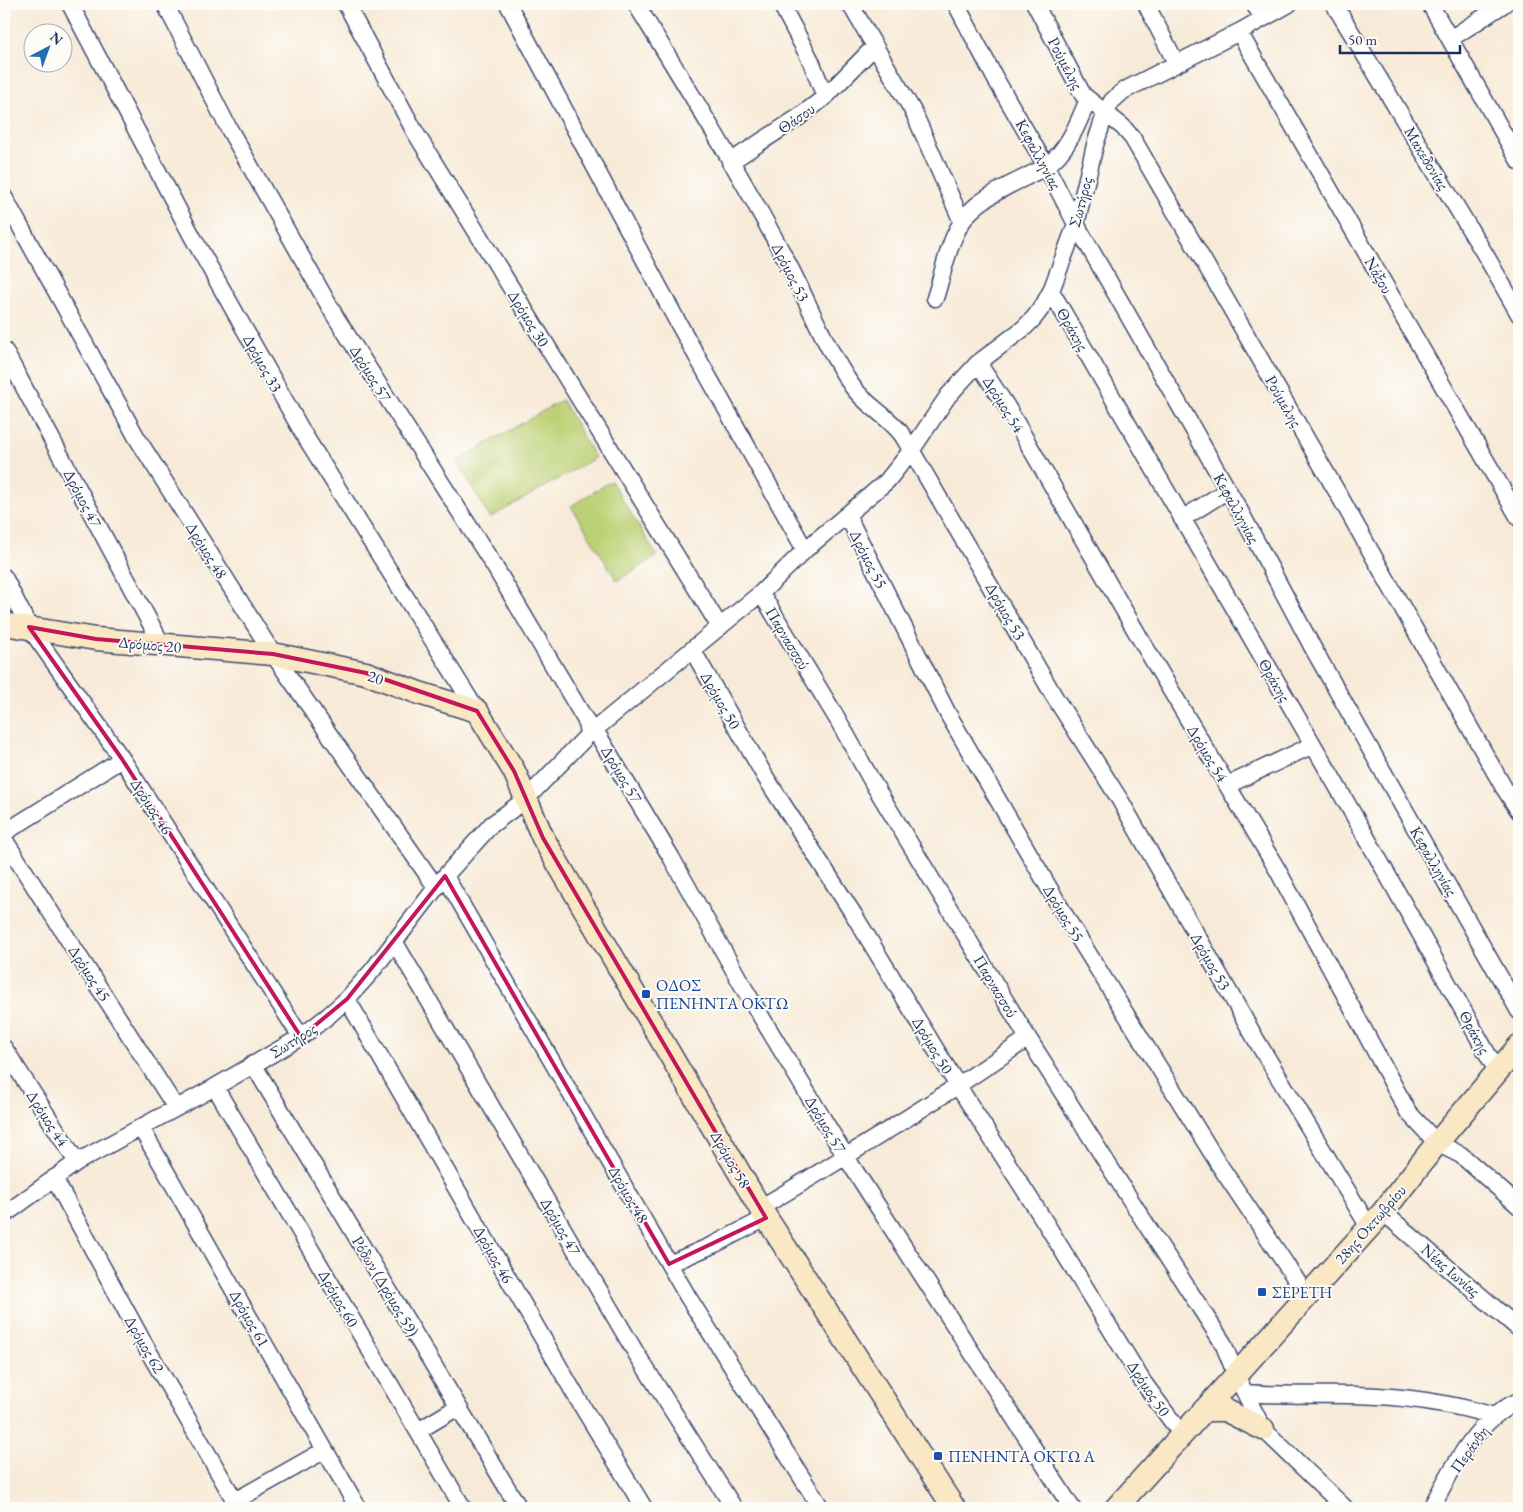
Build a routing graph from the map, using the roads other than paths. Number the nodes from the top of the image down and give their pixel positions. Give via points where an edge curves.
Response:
1 (70, 4) edge
2 (165, 4) edge
3 (346, 4) edge
4 (508, 4) edge
5 (636, 4) edge
6 (781, 4) edge
7 (850, 4) edge
8 (956, 4) edge
9 (1035, 4) edge
10 (1146, 4) edge
11 (1254, 4) edge
12 (1289, 4) edge
13 (1334, 4) edge
14 (1430, 4) edge
15 (1504, 4) edge
16 (1263, 18) junction
17 (1239, 32) junction
18 (1450, 39) junction
19 (875, 46) junction
20 (1176, 63) junction
21 (825, 98) junction
22 (1088, 100) junction
23 (1105, 114) junction
24 (1517, 153) edge
25 (730, 162) junction
26 (1046, 166) junction
27 (4, 197) edge
28 (962, 222) junction
29 (1076, 224) junction
30 (1051, 291) junction
31 (935, 298) dead end
32 (1519, 314) edge
33 (4, 350) edge
34 (978, 363) junction
35 (911, 451) junction
36 (1228, 490) junction
37 (847, 515) junction
38 (1519, 518) edge
39 (1182, 519) junction
40 (804, 550) junction
41 (4, 577) edge
42 (761, 594) junction
43 (4, 624) edge
44 (720, 627) junction
45 (29, 628) junction
46 (162, 646) junction
47 (692, 651) junction
48 (272, 654) junction
49 (477, 711) junction
50 (592, 732) junction
51 (1313, 745) junction
52 (122, 760) junction
53 (1228, 786) junction
54 (526, 799) junction
55 (1519, 811) edge
56 (4, 833) edge
57 (4, 838) edge
58 (440, 882) junction
59 (394, 941) junction
60 (347, 999) junction
61 (1519, 1011) edge
62 (301, 1037) junction
63 (1028, 1038) junction
64 (1519, 1046) edge
65 (4, 1048) edge
66 (254, 1064) junction
67 (1497, 1071) junction
68 (958, 1086) junction
69 (216, 1087) junction
70 (176, 1108) junction
71 (142, 1128) junction
72 (1437, 1143) junction
73 (846, 1157) junction
74 (77, 1162) junction
75 (54, 1178) junction
76 (1519, 1206) edge
77 (763, 1213) junction
78 (4, 1215) edge
79 (1376, 1219) junction
80 (669, 1264) junction
81 (1307, 1296) junction
82 (1519, 1329) edge
83 (1240, 1384) junction
84 (1519, 1401) edge
85 (458, 1406) junction
86 (1204, 1410) junction
87 (1494, 1416) junction
88 (1263, 1429) junction
89 (418, 1431) junction
90 (1182, 1435) junction
91 (325, 1450) junction
92 (237, 1505) edge
93 (358, 1508) edge
94 (463, 1508) edge
95 (519, 1508) edge
96 (644, 1508) edge
97 (734, 1508) edge
98 (821, 1508) edge
99 (954, 1508) edge
100 (1072, 1508) edge
101 (1116, 1508) edge
102 (1345, 1508) edge
103 (1431, 1508) edge

1 - 49 street, Δρόμος 33 via 192,236 303,433
2 - 50 street, Δρόμος 57 via 228,127 335,316 493,564
3 - 44 street, Δρόμος 30 via 415,132
4 - 40 street via 676,320
5 - 25 street, Δρόμος 53
6 - 21 street, Θάσου via 811,61
7 - 19 street
8 - 26 street, Κεφαλληνίας
9 - 22 street, Ρούμελης
10 - 20 street
11 - 16 street
12 - 16 street, Σωτήρος
13 - 32 street, Μακεδονίας
14 - 18 street
15 - 18 street
16 - 17 street, Σωτήρος
17 - 20 street, Σωτήρος
17 - 38 street, Νάξου
18 - 24 street
19 - 21 street
19 - 28 street via 914,114
20 - 23 street, Σωτήρος via 1123,90
21 - 25 street, Θάσου
22 - 23 street, Ρούμελης
22 - 26 street via 1063,149
23 - 29 street, Σωτήρος
23 - 55 street, Ρούμελης via 1123,127 1133,140
25 - 35 street, Δρόμος 53 via 787,262 829,349 860,396 895,424
26 - 28 street via 976,206
26 - 29 street, Κεφαλληνίας
27 - 48 street, Δρόμος 48 via 137,438
28 - 31 street via 955,234
29 - 30 street, Σωτήρος
29 - 36 street, Κεφαλληνίας
30 - 34 street, Σωτήρος via 1024,328
30 - 39 street, Θράκης
33 - 46 street, Δρόμος 47
34 - 35 street, Σωτήρος via 948,396
34 - 53 street, Δρόμος 54 via 1008,407
35 - 37 street, Σωτήρος via 887,481
35 - 79 street, Δρόμος 53 via 1054,696 1120,800 1258,1043
36 - 39 street
36 - 61 street, Κεφαλληνίας via 1314,650
37 - 40 street, Σωτήρος
37 - 81 street, Δρόμος 55 via 948,714 1070,924 1220,1166
39 - 51 street, Θράκης
40 - 42 street, Σωτήρος
41 - 45 street, Δρόμος 46
42 - 44 street, Σωτήρος
42 - 63 street, Παρνασσού
43 - 45 street
44 - 47 street, Σωτήρος
45 - 46 street, Δρόμος 20
45 - 52 street, Δρόμος 46
46 - 48 street, Δρόμος 20
47 - 50 street, Σωτήρος
47 - 68 street, Δρόμος 50 via 766,778
48 - 49 street, 20 via 366,673
48 - 58 street, Δρόμος 48
49 - 54 street, Δρόμος 58 via 514,771
50 - 54 street, Σωτήρος
50 - 73 street, Δρόμος 57 via 671,857 745,990
51 - 53 street
51 - 67 street, Θράκης
52 - 56 street
52 - 62 street, Δρόμος 46
53 - 72 street, Δρόμος 54 via 1277,869 1408,1112
54 - 58 street, Σωτήρος via 491,825
54 - 77 street, Δρόμος 58 via 543,838
57 - 70 street, Δρόμος 45
58 - 59 street, Σωτήρος
58 - 80 street, Δρόμος 48
59 - 60 street, Σωτήρος
59 - 97 street, Δρόμος 47 via 636,1353
60 - 62 street, Σωτήρος
60 - 96 street, Δρόμος 46
62 - 66 street, Σωτήρος
63 - 68 street
63 - 83 street, Παρνασσού via 1223,1343
64 - 67 street, 28ης Οκτωβρίου
65 - 74 street, Δρόμος 44
66 - 69 street, Σωτήρος
66 - 85 street, Ρόδων (Δρόμος 59)
67 - 72 street, 28ης Οκτωβρίου
68 - 73 street
68 - 90 street, Δρόμος 50 via 1144,1382
69 - 70 street, Σωτήρος
69 - 89 street, Δρόμος 60
70 - 71 street, Σωτήρος
71 - 74 street, Σωτήρος
71 - 91 street, Δρόμος 61
72 - 76 street via 1462,1155
72 - 79 street, 28ης Οκτωβρίου
73 - 77 street
73 - 100 street, Δρόμος 57
74 - 75 street, Σωτήρος
75 - 78 street, Σωτήρος
75 - 92 street, Δρόμος 62
77 - 80 street via 715,1244
77 - 99 street, Δρόμος 58
79 - 81 street, 28ης Οκτωβρίου
79 - 82 street, Νέας Ιωνίας
80 - 98 street, Δρόμος 48
81 - 83 street, 28ης Οκτωβρίου
83 - 86 street, 28ης Οκτωβρίου
83 - 87 street via 1276,1396 1407,1398 1469,1408
83 - 88 street, Παρνασσού
84 - 87 street, Περάνθη
85 - 89 street
85 - 95 street, Ρόδων (Δρόμος 59)
86 - 88 street via 1225,1410
86 - 90 street, 28ης Οκτωβρίου
87 - 103 street, Περάνθη via 1456,1464
88 - 102 street, Παρνασσού
89 - 94 street, Δρόμος 60
90 - 101 street, 28ης Οκτωβρίου
91 - 92 street
91 - 93 street, Δρόμος 61

